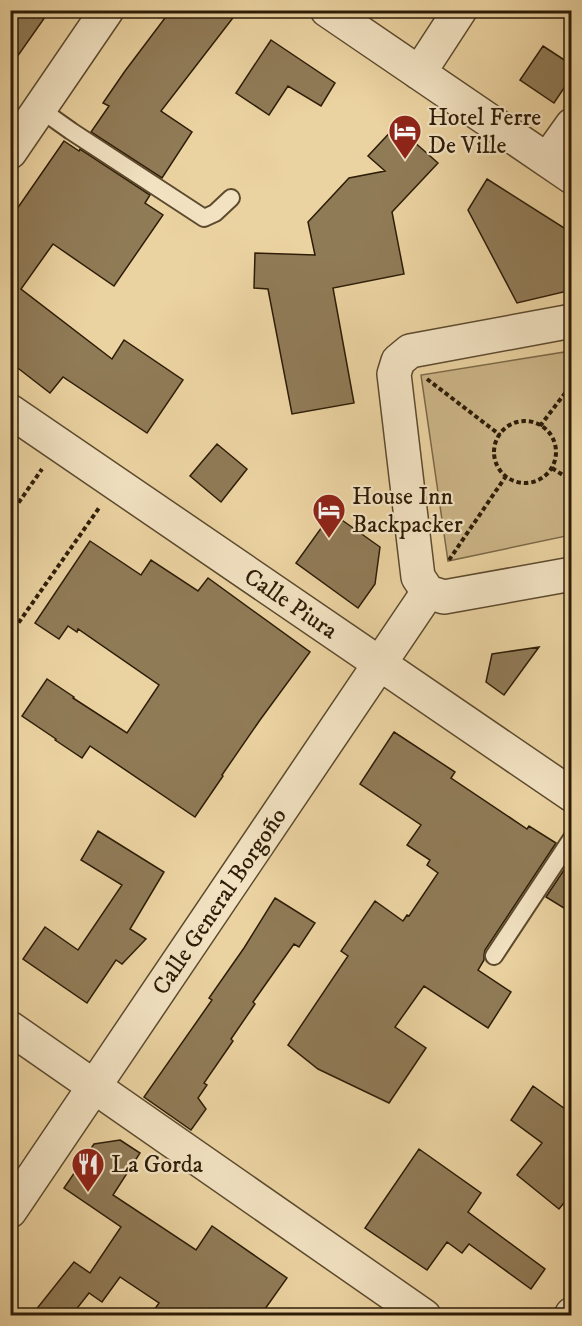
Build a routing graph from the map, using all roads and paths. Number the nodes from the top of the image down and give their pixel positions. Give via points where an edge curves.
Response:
1 (107, 10) edge
2 (327, 10) edge
3 (460, 10) edge
4 (418, 73) junction
5 (40, 109) junction
6 (572, 125) edge
7 (10, 152) edge
8 (560, 168) edge
9 (231, 198) dead end
10 (572, 321) edge
11 (398, 361) junction
12 (572, 384) edge
13 (10, 411) edge
14 (540, 426) junction
15 (500, 435) junction
16 (59, 444) junction
17 (552, 468) junction
18 (506, 476) junction
19 (572, 481) edge
20 (116, 483) junction
21 (10, 515) edge
22 (572, 574) edge
23 (429, 592) junction
24 (10, 635) edge
25 (380, 664) junction
26 (572, 795) edge
27 (572, 838) edge
28 (494, 956) dead end
29 (10, 1028) edge
30 (94, 1086) junction
31 (10, 1211) edge
32 (424, 1316) edge

1 - 5 street
2 - 4 street
3 - 4 street
4 - 8 street
5 - 7 street
5 - 9 lane via 204,218
6 - 8 street
10 - 11 street via 410,351
11 - 15 path
11 - 23 street via 394,374 418,576
12 - 14 path
13 - 16 street, Calle Piura
14 - 15 path via 514,424
14 - 17 path via 554,440 556,459
15 - 18 path via 496,461
16 - 20 street, Calle Piura
16 - 21 path
17 - 18 path via 536,482 515,481
17 - 19 path
18 - 23 path
20 - 24 path
20 - 25 street, Calle Piura
22 - 23 street via 444,597
23 - 25 street, Calle General Borgoño
25 - 26 street, Calle Piura
25 - 30 street, Calle General Borgoño
27 - 28 lane
29 - 30 street
30 - 31 street, Calle General Borgoño
30 - 32 street

